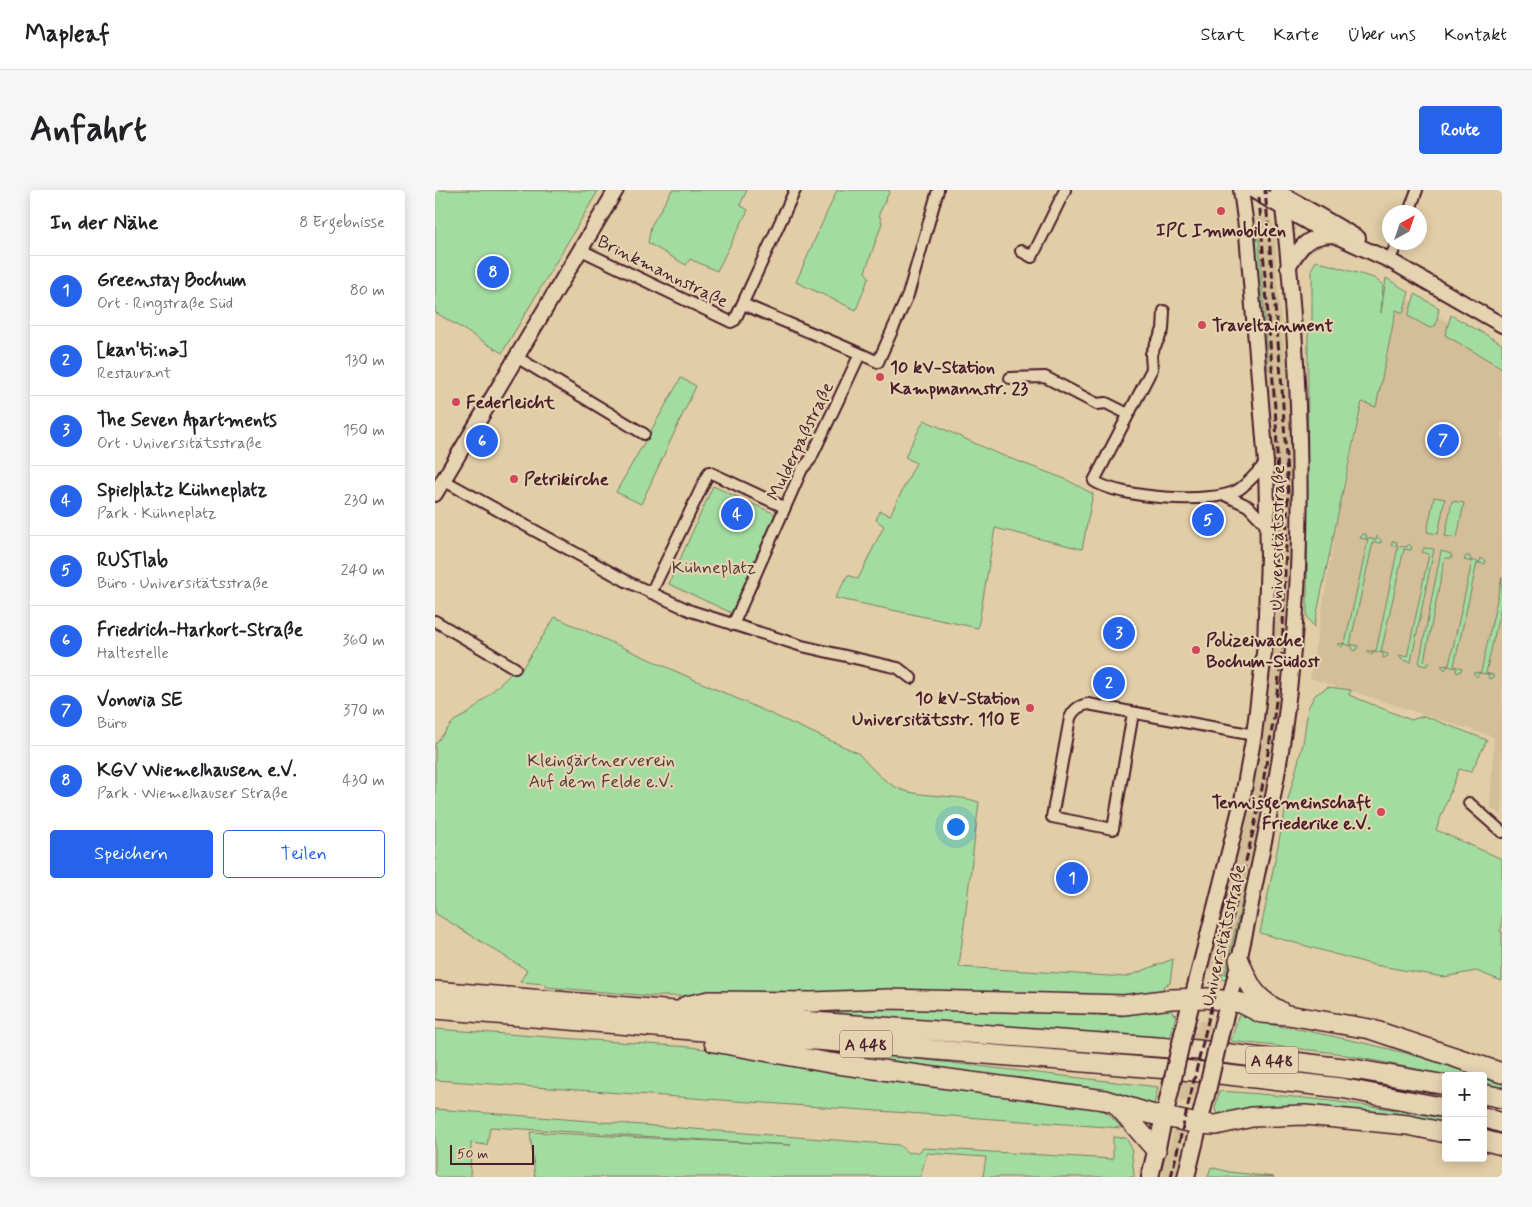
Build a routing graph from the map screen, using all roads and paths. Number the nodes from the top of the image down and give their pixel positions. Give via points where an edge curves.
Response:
1 (617, 190) edge
2 (795, 190) edge
3 (938, 190) edge
4 (1065, 190) edge
5 (1241, 190) edge
6 (1252, 190) edge
7 (1417, 190) edge
8 (1280, 195) edge
9 (1412, 205) edge
10 (1333, 236) junction
11 (581, 250) junction
12 (1394, 250) edge
13 (1021, 251) dead end
14 (1389, 260) junction
15 (1288, 268) junction
16 (743, 304) junction
17 (1164, 311) dead end
18 (1502, 325) edge
19 (860, 354) junction
20 (517, 358) junction
21 (1010, 378) dead end
22 (1128, 414) junction
23 (645, 434) dead end
24 (1266, 463) junction
25 (443, 480) junction
26 (435, 494) edge
27 (1225, 494) junction
28 (784, 507) junction
29 (1268, 527) junction
30 (651, 593) junction
31 (435, 621) edge
32 (733, 625) junction
33 (515, 668) dead end
34 (911, 678) dead end
35 (1133, 713) junction
36 (1254, 735) junction
37 (1469, 804) dead end
38 (1502, 832) edge
39 (1239, 960) junction
40 (435, 992) edge
41 (1192, 998) junction
42 (1229, 1000) junction
43 (435, 1009) edge
44 (669, 1010) junction
45 (1288, 1014) junction
46 (631, 1025) junction
47 (1502, 1074) edge
48 (1442, 1085) edge
49 (1487, 1095) edge
50 (1502, 1098) edge
51 (1115, 1103) junction
52 (1442, 1107) edge
53 (1165, 1117) junction
54 (1487, 1118) edge
55 (1502, 1123) edge
56 (1198, 1124) junction
57 (1442, 1132) edge
58 (1487, 1141) edge
59 (1502, 1145) edge
60 (1157, 1150) junction
61 (1150, 1177) edge
62 (1186, 1177) edge

1 - 11 main road
2 - 16 street
3 - 19 street, Brinkmannstraße via 908,295 879,362
4 - 13 street via 1032,257
5 - 24 main road, Universitätsstraße
6 - 8 main road
7 - 9 street
8 - 10 main road
8 - 14 main road via 1370,245
8 - 15 main road, Universitätsstraße
10 - 14 main road
10 - 15 main road via 1320,236 1307,242
11 - 16 street, Brinkmannstraße via 731,322
11 - 20 main road
12 - 14 street
14 - 18 main road
15 - 39 main road, Universitätsstraße via 1298,442 1299,522 1294,632 1280,756
16 - 19 street, Brinkmannstraße
17 - 22 street, Universitätsstraße via 1163,330 1151,354 1152,369
19 - 28 street, Mulderpaßstraße
20 - 23 street
20 - 25 main road
21 - 22 street via 1045,377 1097,404 1106,403
22 - 27 street, Universitätsstraße via 1094,481 1102,486 1150,497
24 - 27 street, Universitätsstraße via 1237,491
24 - 29 main road, Universitätsstraße
25 - 26 main road
25 - 30 street
27 - 29 street, Universitätsstraße via 1248,506
28 - 30 street via 709,472
28 - 32 street, Mulderpaßstraße
29 - 36 main road, Universitätsstraße via 1265,645
30 - 32 street
31 - 33 street
32 - 34 street via 807,647 898,668
35 - 35 street via 1088,704 1078,707 1070,718 1051,817 1113,829
35 - 36 street
36 - 41 main road, Universitätsstraße via 1242,801
37 - 38 street
39 - 42 main road, Universitätsstraße
39 - 45 highway via 1259,998
40 - 44 highway, A 448
41 - 42 highway
41 - 44 highway via 1124,1005 888,999 709,1001
41 - 53 main road, Universitätsstraße, bridge
42 - 45 highway via 1261,1013
42 - 56 main road, Universitätsstraße, bridge
43 - 46 highway, A 448
44 - 48 highway, A 448 via 1198,1050 1359,1070
45 - 47 highway via 1370,1029
46 - 51 highway via 830,1063
46 - 52 highway, A 448 via 1193,1071 1341,1088
49 - 50 highway
51 - 53 highway
51 - 60 highway
53 - 56 highway
53 - 60 main road, Universitätsstraße
54 - 55 highway
56 - 57 highway via 1216,1125 1252,1117 1305,1115 1407,1125
56 - 62 main road, Universitätsstraße
58 - 59 highway
60 - 61 main road, Universitätsstraße

